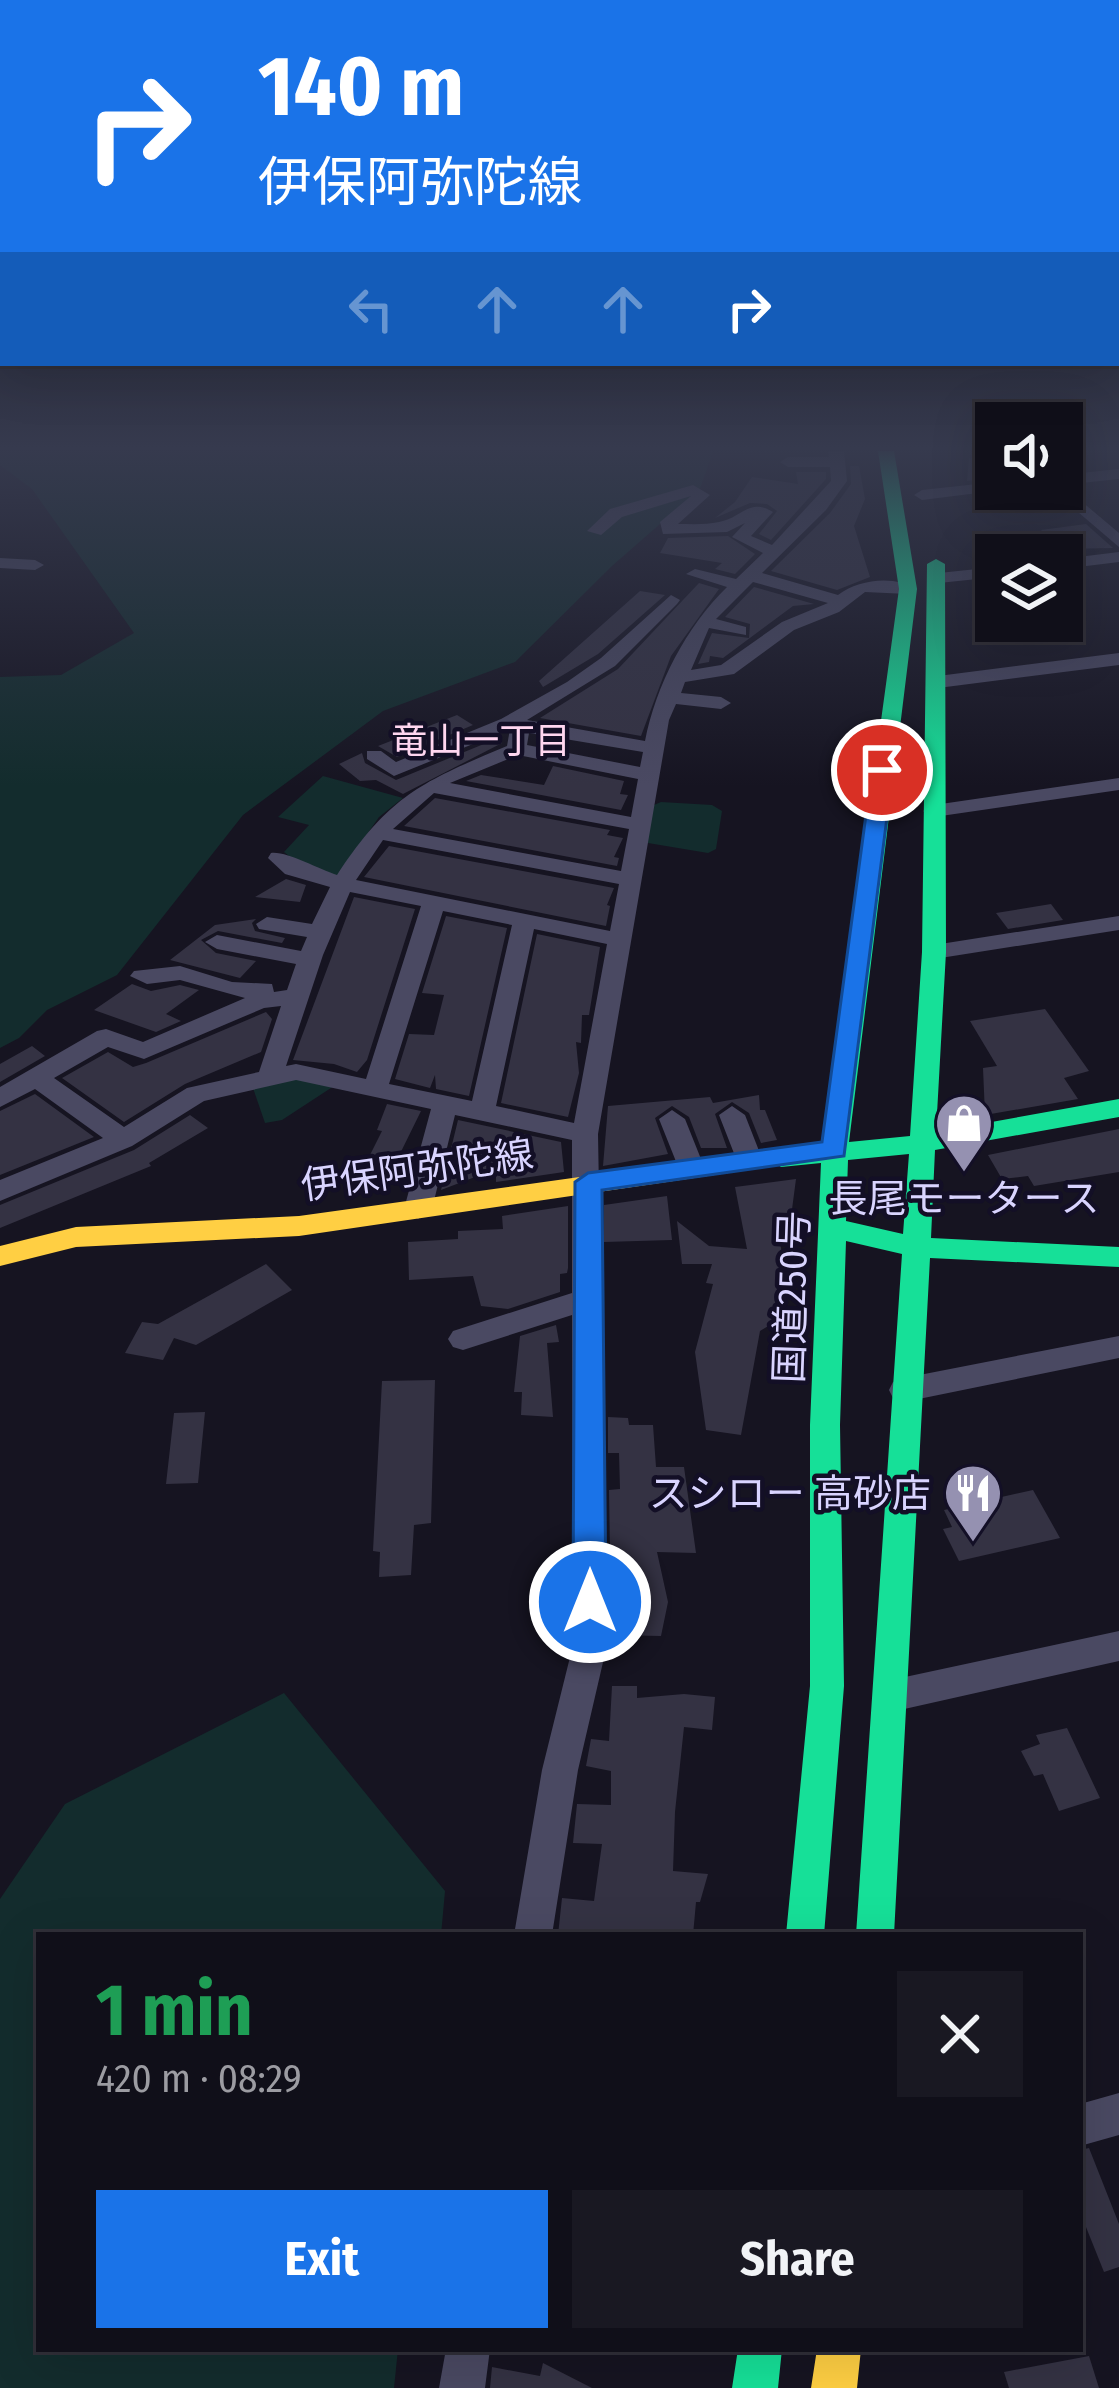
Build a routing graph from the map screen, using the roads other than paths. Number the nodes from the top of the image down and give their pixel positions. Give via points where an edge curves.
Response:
1 (764, 562) edge
2 (904, 562) edge
3 (936, 562) edge
4 (0, 563) edge
5 (35, 565) dead end
6 (695, 574) dead end
7 (975, 574) edge
8 (939, 578) junction
9 (747, 581) junction
10 (908, 589) junction
11 (671, 600) dead end
12 (840, 601) junction
13 (704, 621) junction
14 (739, 632) dead end
15 (1119, 659) edge
16 (938, 682) junction
17 (673, 688) junction
18 (721, 703) dead end
19 (515, 732) junction
20 (374, 755) dead end
21 (652, 761) junction
22 (1119, 784) edge
23 (430, 786) junction
24 (934, 811) junction
25 (641, 825) junction
26 (376, 832) junction
27 (279, 858) dead end
28 (631, 879) junction
29 (340, 884) junction
30 (434, 902) junction
31 (524, 921) junction
32 (1119, 923) edge
33 (267, 925) dead end
34 (322, 933) junction
35 (620, 940) junction
36 (217, 942) dead end
37 (934, 952) junction
38 (142, 976) dead end
39 (305, 980) junction
40 (270, 1075) junction
41 (35, 1077) junction
42 (375, 1089) junction
43 (0, 1098) edge
44 (445, 1104) junction
45 (1119, 1108) edge
46 (482, 1112) junction
47 (732, 1115) dead end
48 (672, 1119) dead end
49 (585, 1135) junction
50 (124, 1140) junction
51 (920, 1144) junction
52 (835, 1150) junction
53 (751, 1161) junction
54 (692, 1168) junction
55 (588, 1182) junction
56 (0, 1191) edge
57 (418, 1209) junction
58 (833, 1228) junction
59 (1119, 1232) edge
60 (914, 1234) junction
61 (0, 1256) edge
62 (1119, 1257) edge
63 (588, 1299) junction
64 (463, 1339) dead end
65 (1119, 1347) edge
66 (904, 1390) junction
67 (1119, 1646) edge
68 (891, 1696) junction
69 (533, 1932) edge
70 (806, 1932) edge
71 (875, 1932) edge
72 (1119, 2114) edge
73 (1083, 2124) edge
74 (468, 2352) edge
75 (760, 2352) edge
76 (839, 2352) edge
77 (462, 2388) edge
78 (755, 2388) edge
79 (834, 2388) edge

1 - 9 street
2 - 10 main road, 国道250号
3 - 8 main road
4 - 5 street
6 - 9 street
7 - 8 street
8 - 16 main road
9 - 12 street
9 - 13 street
10 - 12 street via 861,586
10 - 52 main road, 国道250号
11 - 19 street via 608,662
12 - 17 street via 728,670
13 - 14 street
13 - 17 street
15 - 16 street
16 - 24 main road
17 - 18 street
17 - 21 street
19 - 20 street via 394,770
19 - 21 street
19 - 23 street
21 - 25 street
22 - 24 street
23 - 25 street
23 - 26 street
24 - 37 main road
25 - 28 street
26 - 28 street
26 - 29 street
27 - 29 street
28 - 35 street
29 - 30 street
29 - 34 street
30 - 31 street
30 - 42 street
31 - 35 street
31 - 46 street
32 - 37 street
33 - 34 street
34 - 39 street
35 - 49 street
36 - 39 street
37 - 51 main road
38 - 39 street via 175,971 233,994
39 - 40 street
39 - 41 street via 144,1051 106,1037
40 - 42 street via 296,1072
40 - 50 street via 196,1094
41 - 43 street
41 - 50 street
42 - 44 street
44 - 46 street
44 - 57 street
45 - 51 main road, 伊保阿弥陀線
46 - 49 street
47 - 53 street
48 - 54 street
49 - 55 street
50 - 56 street
51 - 52 main road, 伊保阿弥陀線
51 - 60 main road
52 - 53 main road, 伊保阿弥陀線
52 - 58 main road, 国道250号
53 - 54 main road, 伊保阿弥陀線
54 - 55 main road, 伊保阿弥陀線
55 - 57 main road, 伊保阿弥陀線
55 - 63 street
57 - 61 main road, 伊保阿弥陀線 via 230,1232 108,1226
58 - 60 main road
58 - 70 main road, 国道250号 via 827,1686
59 - 60 main road
60 - 62 main road
60 - 66 main road
63 - 64 street
63 - 69 street via 590,1645
65 - 66 street
66 - 68 main road
67 - 68 street
68 - 71 main road
72 - 73 street
74 - 77 street
75 - 78 main road
76 - 79 main road

